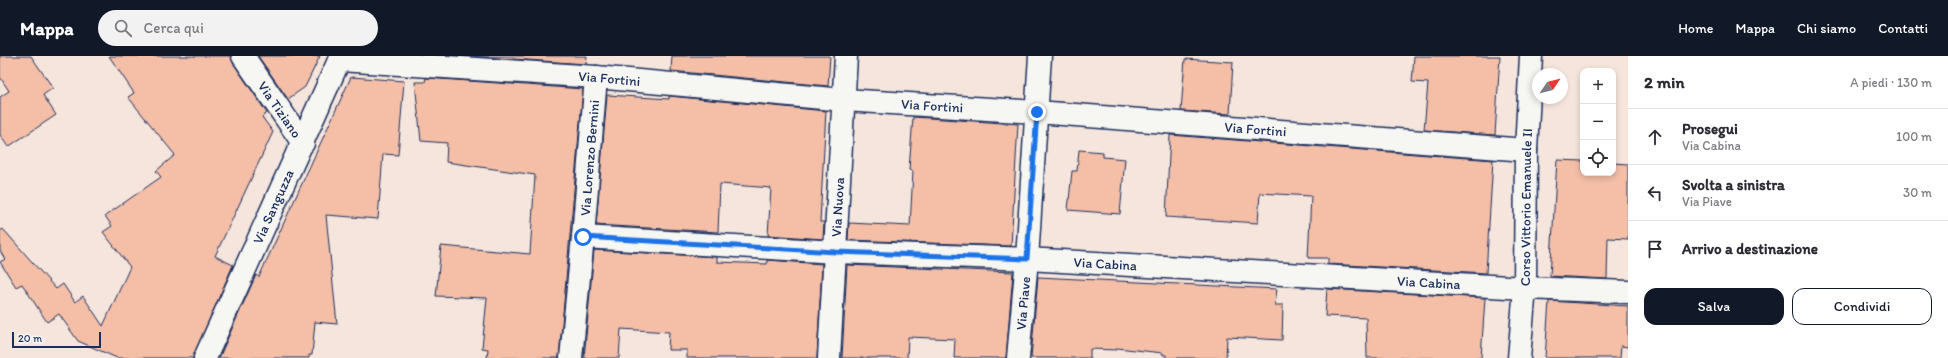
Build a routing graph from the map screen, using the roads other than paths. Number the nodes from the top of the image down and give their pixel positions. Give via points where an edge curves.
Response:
1 (243, 56) edge
2 (846, 56) edge
3 (1040, 56) edge
4 (1531, 56) edge
5 (340, 58) edge
6 (596, 77) junction
7 (844, 100) junction
8 (1037, 112) junction
9 (303, 143) junction
10 (1526, 150) junction
11 (583, 237) junction
12 (836, 252) junction
13 (1027, 259) junction
14 (1525, 288) junction
15 (1628, 292) edge
16 (206, 358) edge
17 (571, 358) edge
18 (829, 358) edge
19 (1018, 358) edge
20 (1520, 358) edge

1 - 9 street, Via Tiziano
2 - 7 street, Via Nuova
3 - 8 street, Via Piave
4 - 10 street, Corso Vittorio Emanuele II
5 - 6 street, Via Fortini
5 - 9 street, Via Sanguzza
6 - 7 street, Via Fortini
6 - 11 street, Via Lorenzo Bernini
7 - 8 street, Via Fortini
7 - 12 street, Via Nuova
8 - 10 street, Via Fortini
8 - 13 street, Via Piave
9 - 16 street, Via Sanguzza
10 - 14 street, Corso Vittorio Emanuele II
11 - 12 street, Via Cabina
11 - 17 street, Via Lorenzo Bernini
12 - 13 street, Via Cabina
12 - 18 street, Via Nuova
13 - 14 street, Via Cabina
13 - 19 street, Via Piave
14 - 15 street, Via Cabina
14 - 20 street, Corso Vittorio Emanuele II

